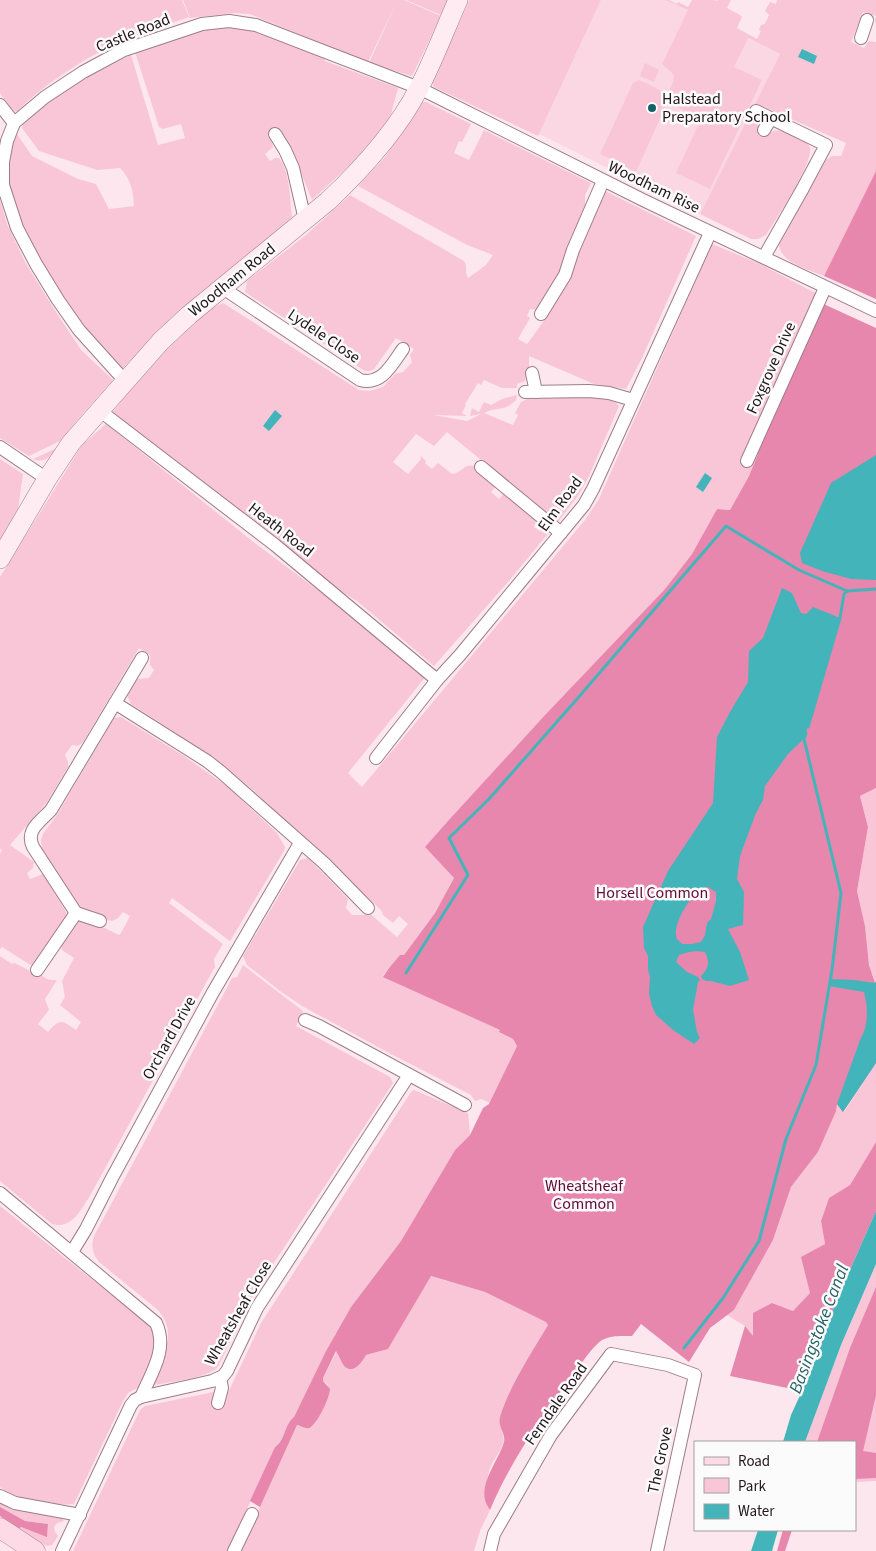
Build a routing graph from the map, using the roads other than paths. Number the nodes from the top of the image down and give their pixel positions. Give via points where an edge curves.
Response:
1 (458, 0) edge
2 (419, 88) junction
3 (0, 105) edge
4 (756, 110) dead end
5 (771, 118) junction
6 (14, 123) junction
7 (764, 130) dead end
8 (275, 134) dead end
9 (603, 181) junction
10 (306, 220) junction
11 (710, 233) junction
12 (764, 257) junction
13 (223, 288) junction
14 (824, 288) junction
15 (876, 311) edge
16 (541, 314) dead end
17 (403, 349) dead end
18 (532, 373) dead end
19 (125, 381) junction
20 (633, 400) junction
21 (100, 410) junction
22 (0, 447) edge
23 (747, 461) dead end
24 (481, 467) dead end
25 (47, 479) junction
26 (561, 533) junction
27 (0, 559) edge
28 (142, 658) dead end
29 (437, 680) junction
30 (115, 703) junction
31 (376, 758) dead end
32 (300, 843) junction
33 (362, 904) dead end
34 (76, 913) junction
35 (100, 921) dead end
36 (37, 970) dead end
37 (306, 1020) dead end
38 (409, 1075) junction
39 (465, 1106) dead end
40 (0, 1193) edge
41 (72, 1252) junction
42 (695, 1375) joint
43 (220, 1378) junction
44 (141, 1397) junction
45 (218, 1403) dead end
46 (0, 1496) edge
47 (252, 1514) dead end
48 (80, 1515) junction
49 (0, 1528) edge
50 (34, 1551) edge
51 (62, 1551) edge
52 (234, 1551) edge
53 (490, 1551) edge
54 (657, 1551) edge

1 - 2 street, Woodham Road
2 - 6 street, Castle Road via 256,25 216,22 124,50 45,97
2 - 9 street, Woodham Rise
2 - 10 street, Woodham Road via 377,150
3 - 6 street
4 - 5 street
5 - 7 street
5 - 12 street via 830,147
6 - 19 street via 3,162 3,185 17,228 79,330
8 - 10 street via 293,168
9 - 11 street, Woodham Rise
9 - 16 street via 565,275
10 - 13 street, Woodham Road
11 - 12 street, Woodham Rise
11 - 20 street, Elm Road
12 - 14 street, Woodham Rise
13 - 17 street, Lydele Close via 360,380 381,377
13 - 19 street, Woodham Road via 188,315
14 - 15 street, Woodham Rise
14 - 23 street, Foxgrove Drive
18 - 20 street via 530,392 589,390
19 - 21 street, Woodham Road
20 - 26 street, Elm Road via 593,489
21 - 25 street, Woodham Road via 71,443
21 - 29 street, Heath Road via 275,545
22 - 25 street
24 - 26 street
25 - 27 street, Woodham Road
26 - 29 street, Elm Road
28 - 30 street
29 - 31 street, Elm Road
30 - 32 street via 214,766
30 - 34 street via 51,810 30,834 30,840
32 - 33 street via 324,863
32 - 41 street, Orchard Drive via 212,994
34 - 35 street
34 - 36 street
37 - 38 street
38 - 39 street
38 - 43 street, Wheatsheaf Close via 256,1308 227,1372
40 - 41 street
41 - 44 street via 156,1323 161,1347
42 - 53 street, Ferndale Road via 668,1365 611,1354 551,1435 494,1534
42 - 54 street, The Grove
43 - 44 street, Wheatsheaf Close
43 - 45 street via 222,1388
44 - 48 street via 131,1405
46 - 48 street via 15,1503
47 - 52 street
48 - 51 street
49 - 50 main road

